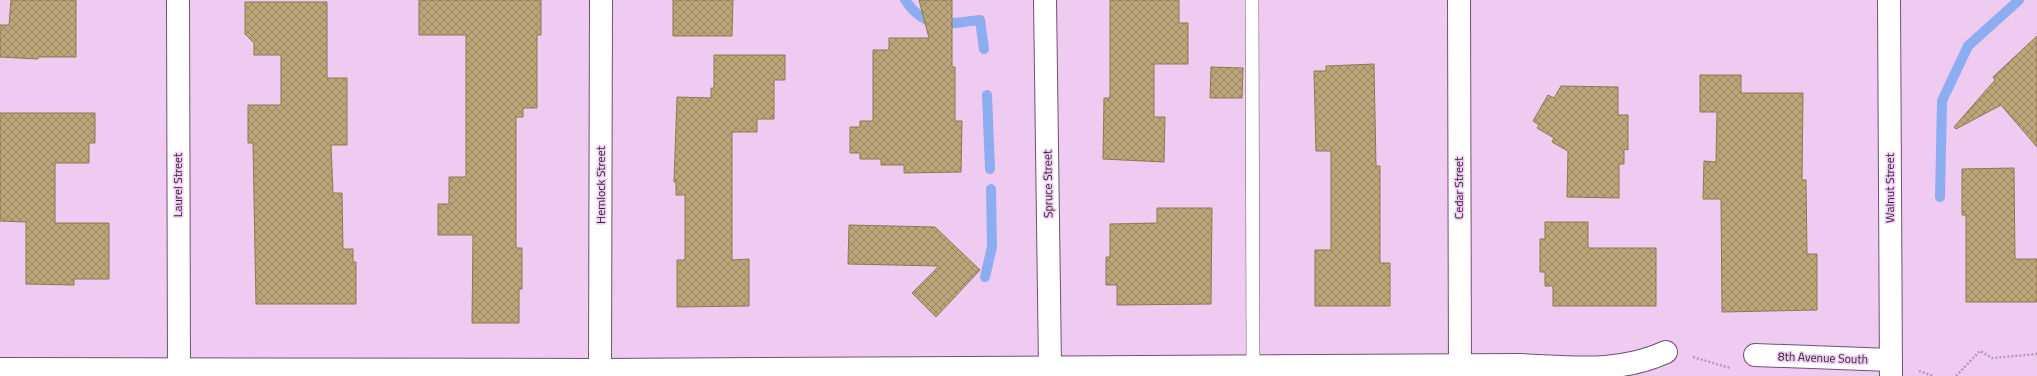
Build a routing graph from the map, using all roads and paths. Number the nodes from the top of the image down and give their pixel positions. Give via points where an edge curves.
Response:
1 (178, 0) edge
2 (601, 0) edge
3 (1045, 0) edge
4 (1252, 0) edge
5 (1459, 0) edge
6 (1889, 0) edge
7 (1666, 352) dead end
8 (2037, 354) edge
9 (1689, 355) dead end
10 (1755, 355) dead end
11 (1253, 367) junction
12 (1050, 368) junction
13 (1891, 368) edge
14 (179, 369) junction
15 (0, 370) edge
16 (600, 370) junction
17 (1736, 370) dead end
18 (1460, 371) edge
19 (387, 372) edge
20 (916, 372) edge
21 (41, 373) edge
22 (651, 373) edge
23 (1956, 376) edge

1 - 14 street, Laurel Street
2 - 16 street, Hemlock Street
3 - 12 street, Spruce Street
4 - 11 lane
5 - 18 street, Cedar Street
6 - 13 street, Walnut Street
7 - 18 street via 1646,361 1599,369 1520,365
8 - 23 path via 1992,358 1980,351
9 - 17 path
10 - 13 street, 8th Avenue South
11 - 12 street
11 - 18 street
12 - 20 street
14 - 19 street
14 - 21 street
15 - 21 street
16 - 19 street
16 - 22 street
20 - 22 street

